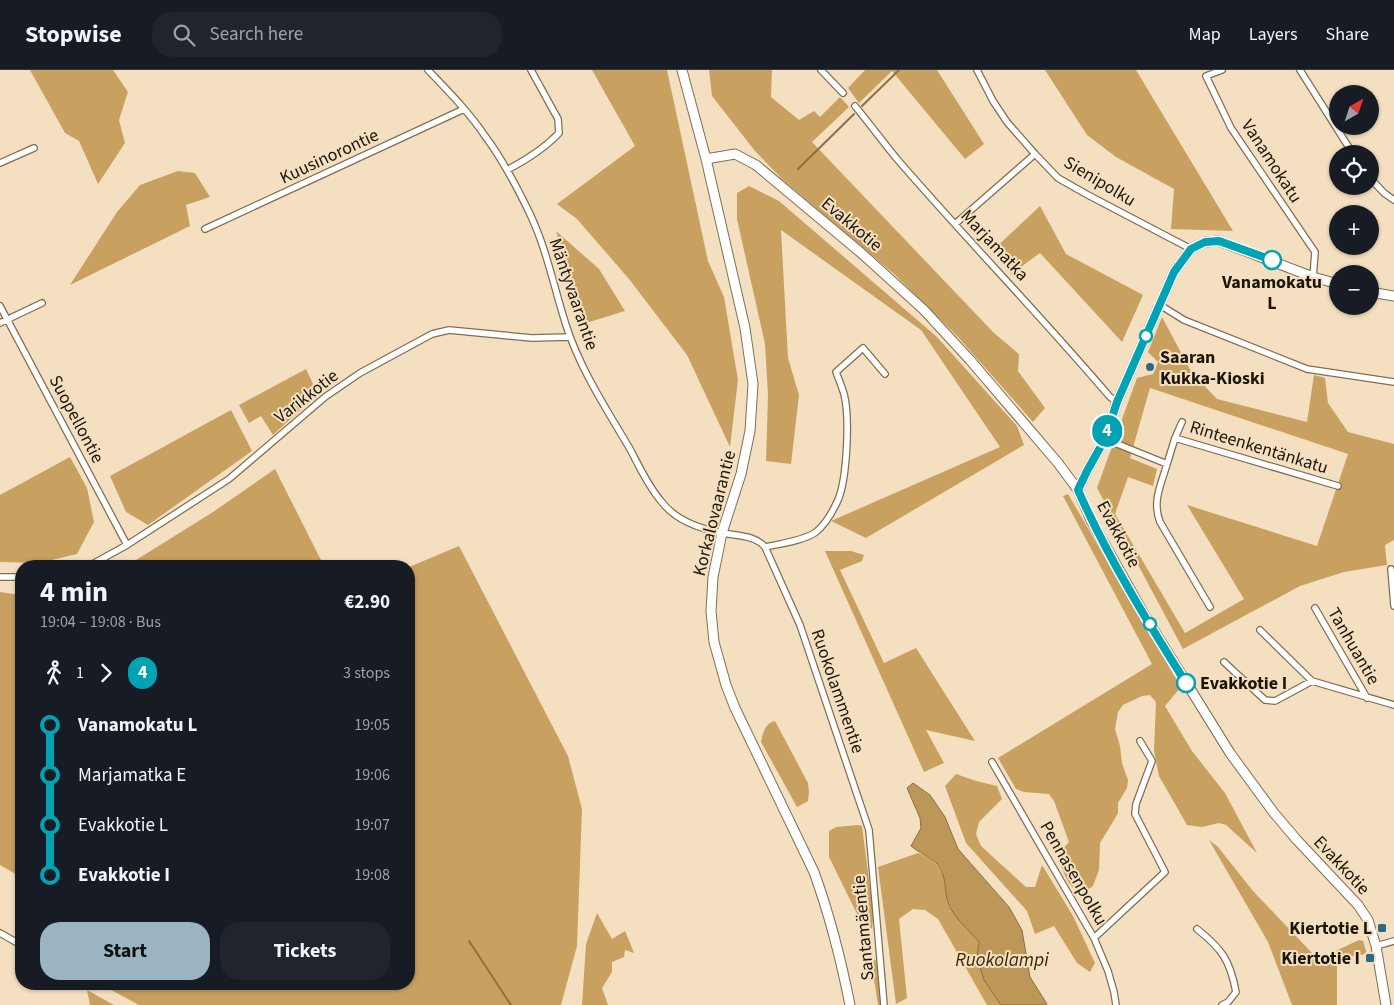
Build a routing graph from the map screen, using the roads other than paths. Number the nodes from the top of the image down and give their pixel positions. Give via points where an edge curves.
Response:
1 (428, 70) edge
2 (531, 70) edge
3 (682, 70) edge
4 (821, 70) edge
5 (977, 70) edge
6 (1222, 70) edge
7 (1300, 70) edge
8 (842, 93) dead end
9 (855, 106) dead end
10 (464, 109) junction
11 (1347, 145) edge
12 (34, 148) dead end
13 (1035, 154) junction
14 (706, 160) junction
15 (0, 163) edge
16 (507, 170) junction
17 (1379, 188) edge
18 (1394, 200) edge
19 (955, 224) junction
20 (205, 229) dead end
21 (1191, 249) junction
22 (1314, 277) junction
23 (1329, 281) edge
24 (1379, 294) edge
25 (1394, 296) edge
26 (42, 303) dead end
27 (1160, 305) junction
28 (0, 306) edge
29 (7, 320) junction
30 (0, 323) edge
31 (570, 337) junction
32 (885, 374) dead end
33 (1394, 382) edge
34 (1117, 402) junction
35 (1182, 422) dead end
36 (1175, 438) junction
37 (1105, 439) junction
38 (1167, 464) junction
39 (1338, 486) dead end
40 (1078, 490) junction
41 (722, 533) junction
42 (127, 545) junction
43 (765, 546) junction
44 (100, 560) edge
45 (1391, 569) dead end
46 (0, 577) edge
47 (15, 577) edge
48 (1394, 606) edge
49 (1210, 608) dead end
50 (1315, 608) dead end
51 (1260, 630) dead end
52 (1224, 662) dead end
53 (1312, 682) junction
54 (1367, 698) junction
55 (1394, 705) edge
56 (1140, 741) dead end
57 (992, 762) dead end
58 (871, 849) joint
59 (1196, 929) dead end
60 (0, 933) edge
61 (1094, 938) junction
62 (1394, 941) edge
63 (15, 942) edge
64 (1376, 946) junction
65 (850, 1005) edge
66 (884, 1005) edge
67 (1116, 1005) edge
68 (1222, 1005) edge
69 (1386, 1005) edge

1 - 10 street, Mäntyvaarantie
2 - 16 street via 558,118 559,133 551,142
3 - 14 street, Korkalovaarantie
4 - 8 street
5 - 13 street, Sienipolku via 1007,122
6 - 22 street, Vanamokatu via 1206,76 1231,128 1315,252
7 - 11 street
9 - 19 street, Marjamatka
10 - 16 street, Mäntyvaarantie
10 - 20 street, Kuusinorontie
12 - 15 street
13 - 19 street
13 - 21 street, Sienipolku via 1058,178
14 - 40 street, Evakkotie via 735,154 756,165 860,252 924,310 963,352
14 - 41 street, Korkalovaarantie via 745,328 753,384 750,431 741,474
16 - 31 street, Mäntyvaarantie via 531,215 547,256
17 - 18 street
19 - 34 street, Marjamatka
21 - 22 street via 1205,242 1219,241
21 - 27 street via 1174,272
22 - 23 street
24 - 25 street
26 - 29 street
27 - 33 street via 1184,320 1308,369
27 - 34 street
28 - 29 street, Suopellontie
29 - 30 street
29 - 42 street, Suopellontie
31 - 41 street, Mäntyvaarantie via 598,396 660,501 677,517
31 - 42 street, Varikkotie via 532,338 449,330 432,334 360,373 325,397 229,479
32 - 43 street via 863,348 836,372 847,418 844,468 838,499 825,523 815,533
34 - 37 street
35 - 36 street
36 - 38 street, Rinteenkentänkatu
36 - 39 street, Rinteenkentänkatu
37 - 38 street
37 - 40 street
38 - 49 street, Rinteenkentänkatu via 1156,500 1156,511
40 - 64 street, Evakkotie via 1091,520 1145,616 1230,753 1274,813 1358,905 1368,920
41 - 43 street, Mäntyvaarantie via 742,535
41 - 65 street, Korkalovaarantie via 713,577 711,611 714,642 735,708 814,872 841,957
42 - 44 street, Varikkotie
43 - 58 street, Ruokolammentie via 800,625 863,809
45 - 48 street
46 - 47 street
50 - 54 street, Tanhuantie
51 - 53 street
52 - 53 street via 1265,700 1275,701
53 - 54 street
54 - 55 street
56 - 61 street via 1152,761 1134,814 1165,872
57 - 61 street, Pennasenpolku
58 - 66 street, Santamäentie
59 - 68 street via 1217,946 1233,976 1236,992
60 - 63 street
61 - 67 street, Pennasenpolku via 1108,971
62 - 64 street
64 - 69 street, Evakkotie

